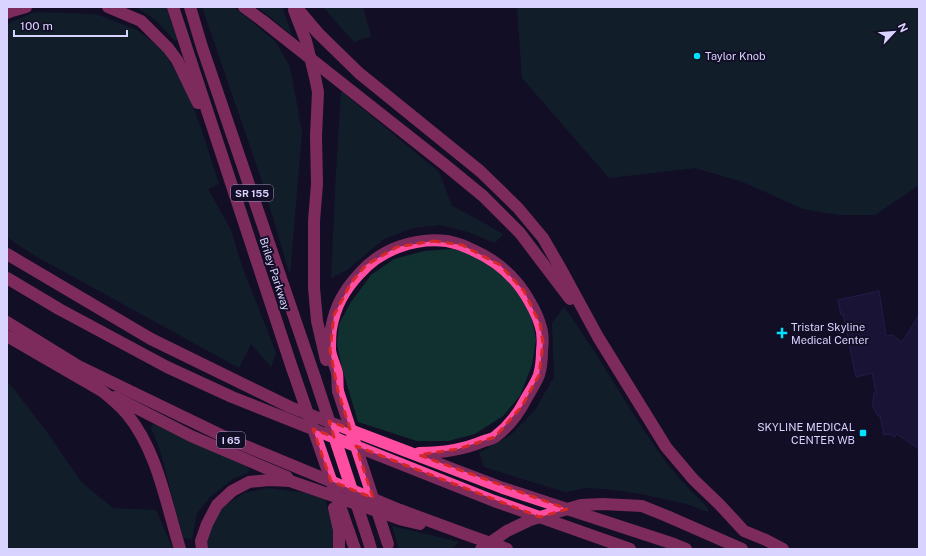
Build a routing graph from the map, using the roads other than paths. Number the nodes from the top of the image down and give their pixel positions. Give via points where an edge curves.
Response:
1 (26, 7) edge
2 (108, 7) edge
3 (173, 7) edge
4 (190, 7) edge
5 (244, 7) edge
6 (293, 7) edge
7 (296, 7) edge
8 (7, 13) edge
9 (222, 155) junction
10 (7, 254) edge
11 (7, 278) edge
12 (7, 322) edge
13 (7, 336) edge
14 (598, 337) junction
15 (96, 387) junction
16 (338, 391) junction
17 (390, 444) junction
18 (317, 490) junction
19 (344, 531) junction
20 (465, 534) junction
21 (369, 544) edge
22 (389, 546) edge
23 (180, 549) edge
24 (202, 549) edge
25 (339, 549) edge
26 (355, 549) edge
27 (481, 549) edge
28 (507, 549) edge
29 (630, 549) edge
30 (686, 549) edge
31 (742, 549) edge
32 (784, 549) edge

1 - 8 highway
2 - 9 highway via 140,21 168,48 177,60
3 - 9 highway, Briley Parkway / SR 155
4 - 21 highway, Briley Parkway / SR 155, bridge
5 - 14 highway, bridge via 483,196 520,233
6 - 16 highway via 306,41 318,92 314,288 322,345
7 - 14 highway via 318,33 359,73 480,171 518,208 543,238
9 - 19 highway, Briley Parkway / SR 155, bridge via 324,460
10 - 17 highway via 151,339 290,407
11 - 29 highway via 160,364 232,397 494,501
12 - 20 highway, I 65 via 80,367 231,440
13 - 15 highway
14 - 32 highway via 666,447 693,480 744,532
15 - 18 highway via 191,436
15 - 23 highway via 114,400 127,414 145,441 154,462
16 - 17 highway via 337,373 330,350 330,331 340,300 366,265 397,247 417,242 448,241 488,258 512,276 534,308 543,343 539,375 522,406 495,437 475,445 437,453 419,453
16 - 22 highway, bridge
17 - 30 highway via 503,488
18 - 20 highway via 403,520
18 - 24 highway via 290,481 249,482 217,505 207,524
19 - 25 highway
19 - 26 highway
20 - 28 highway, I 65
27 - 31 highway, bridge via 507,531 530,520 581,505 603,504 642,506

